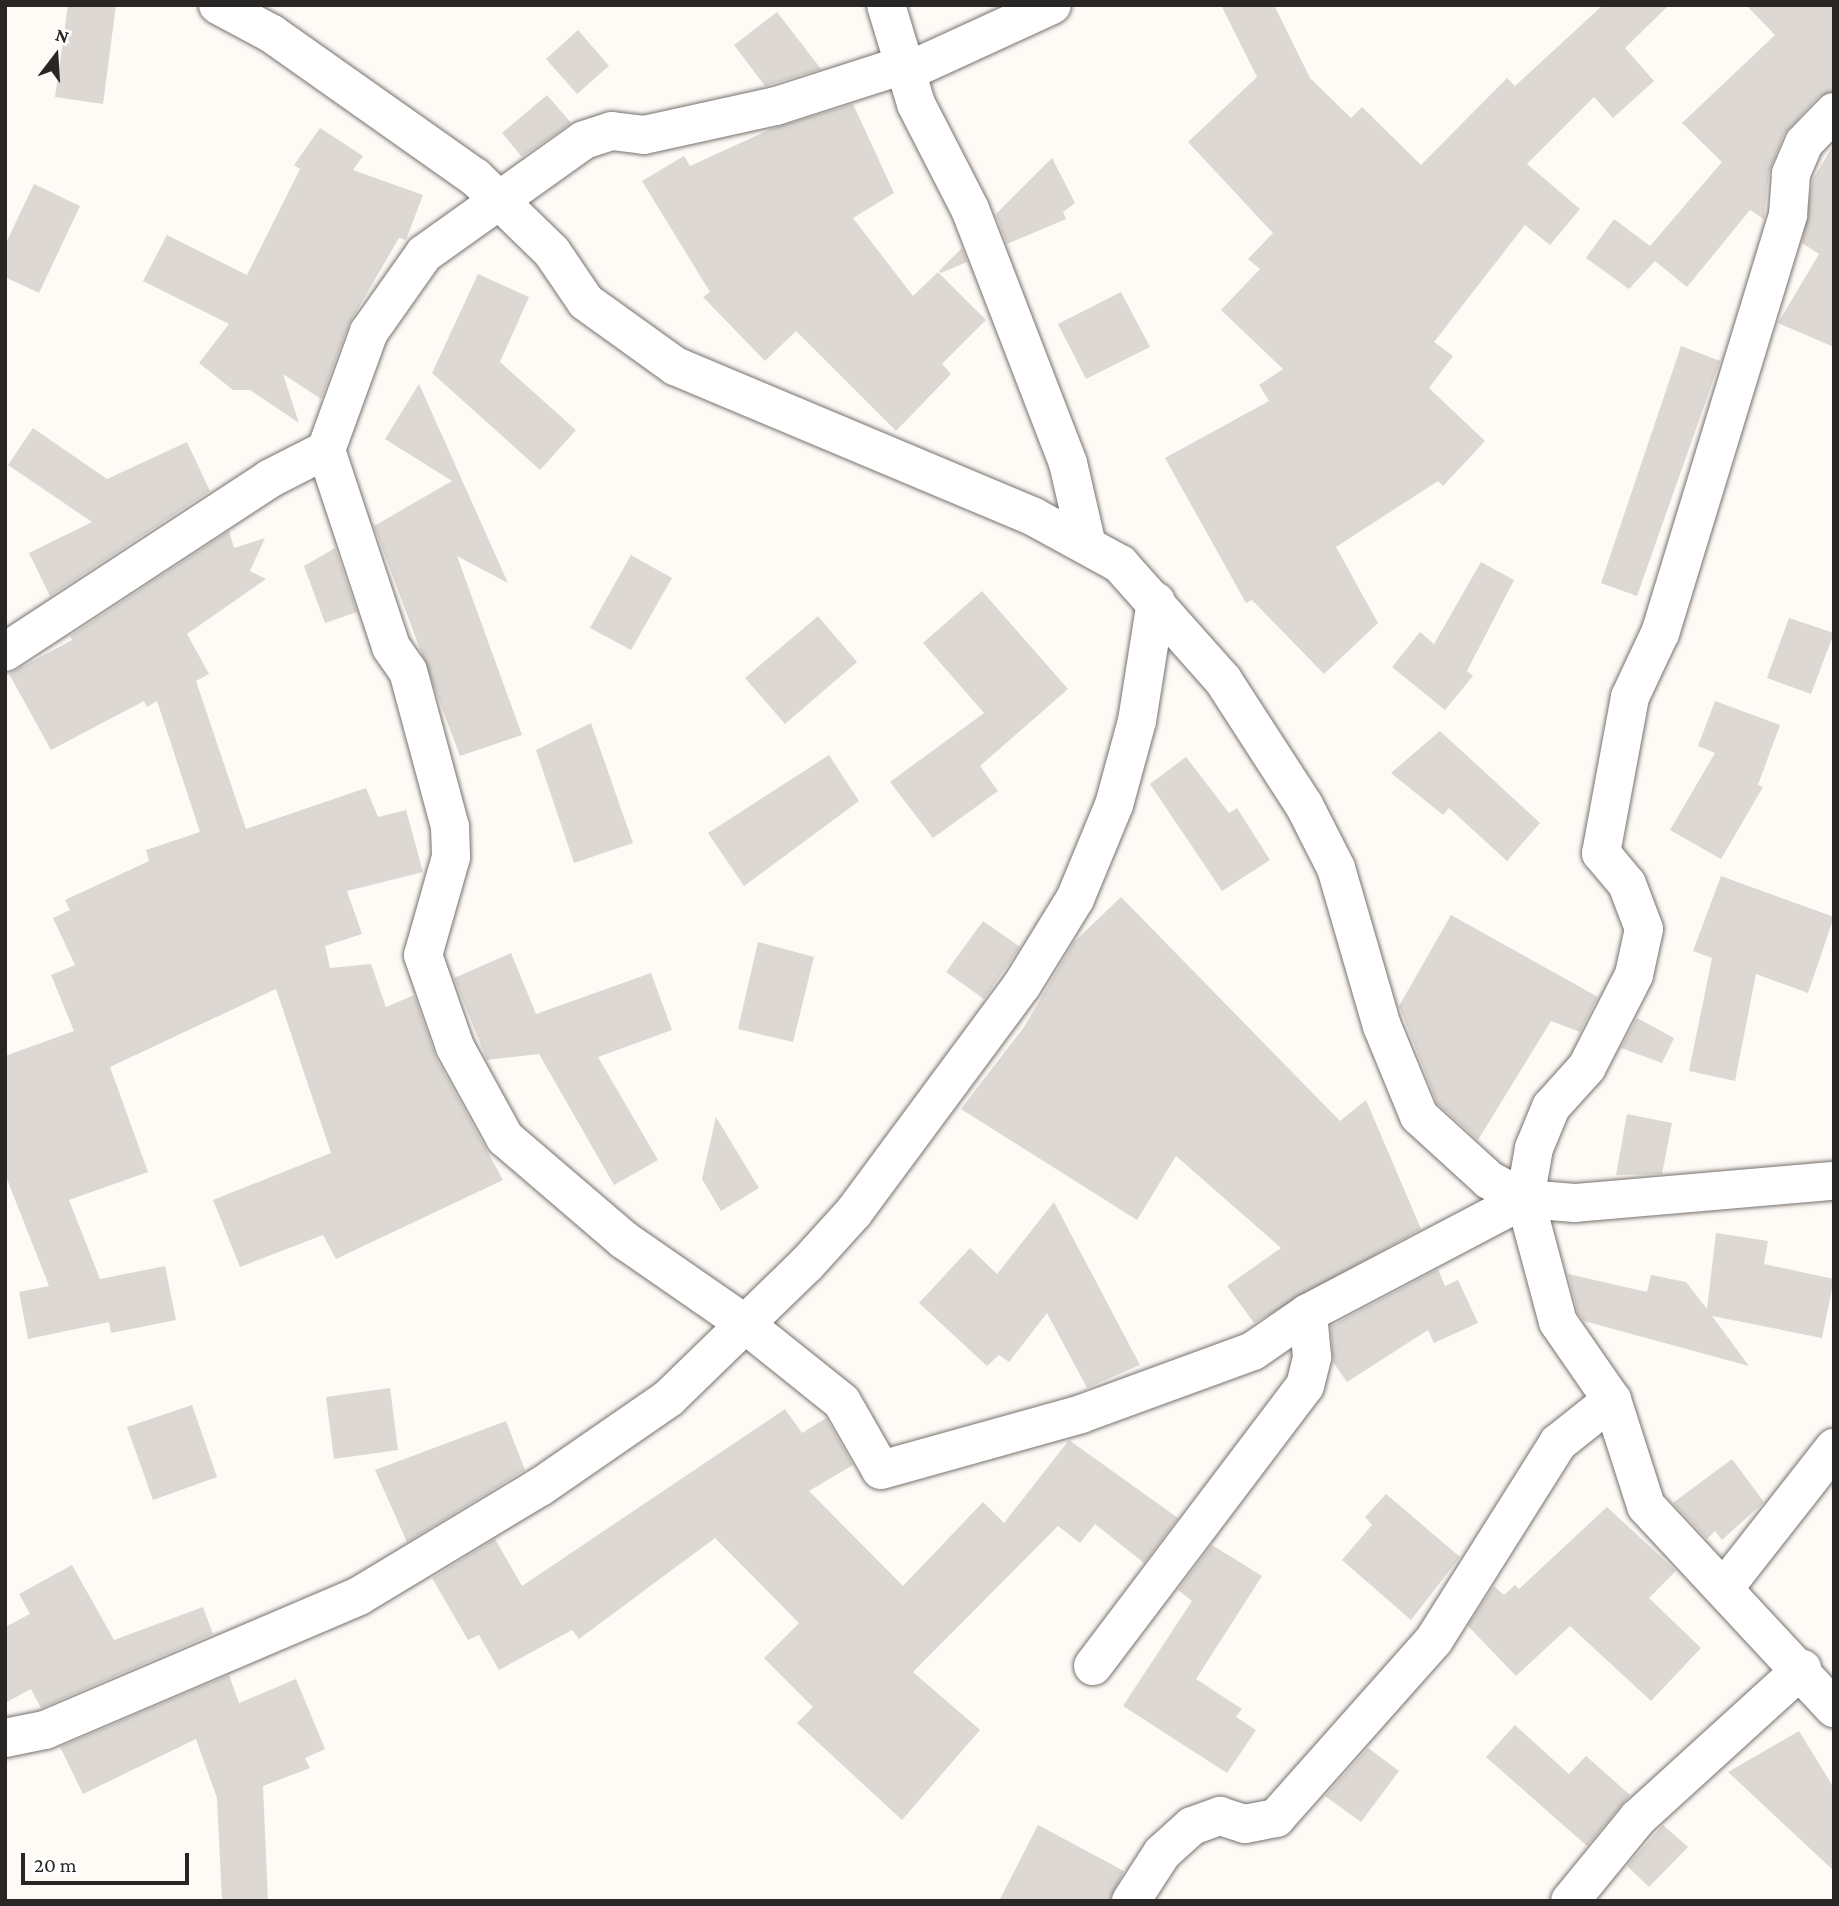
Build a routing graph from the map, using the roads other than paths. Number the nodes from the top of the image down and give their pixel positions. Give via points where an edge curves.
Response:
1 (218, 5) edge
2 (886, 5) edge
3 (1052, 5) edge
4 (908, 71) junction
5 (1834, 112) edge
6 (504, 201) junction
7 (326, 450) junction
8 (1086, 541) junction
9 (1156, 601) junction
10 (5, 652) edge
11 (1834, 1181) edge
12 (1525, 1199) junction
13 (1308, 1312) junction
14 (741, 1321) junction
15 (1612, 1399) junction
16 (1834, 1448) edge
17 (1725, 1587) junction
18 (1093, 1666) dead end
19 (1802, 1669) junction
20 (1834, 1708) edge
21 (5, 1738) edge
22 (1131, 1901) edge
23 (1570, 1901) edge

1 - 6 street via 407,125
2 - 4 street
3 - 4 street
4 - 6 street via 891,69 776,106 644,135 612,131 584,140
4 - 8 street via 916,104 970,209 1068,463
5 - 12 street via 1804,143 1791,174 1788,215 1660,632 1630,697 1601,853 1627,884 1644,929 1634,975 1587,1067 1551,1107 1534,1149
6 - 7 street via 424,254 369,332 345,413
6 - 8 street via 552,252 586,302 675,366
7 - 10 street via 257,486
7 - 14 street via 391,648 408,671 450,827 451,857 423,955 455,1047 505,1138 624,1240
8 - 9 street
9 - 12 street via 1265,742 1336,867 1382,1026 1419,1116 1489,1180
9 - 14 street via 1131,745 1075,900 1022,985 854,1212 807,1264
11 - 12 street via 1575,1203
12 - 13 street
12 - 15 street via 1558,1322
13 - 14 street via 1253,1351 1175,1381 881,1470 842,1402
13 - 18 street via 1312,1357 1305,1386
14 - 21 street via 668,1398 540,1487 359,1597 46,1730
15 - 17 street via 1646,1506
15 - 22 street via 1558,1443 1434,1640 1276,1818 1245,1824 1220,1816 1192,1826 1162,1853
16 - 17 street
17 - 19 street
19 - 20 street
19 - 23 street via 1638,1818

